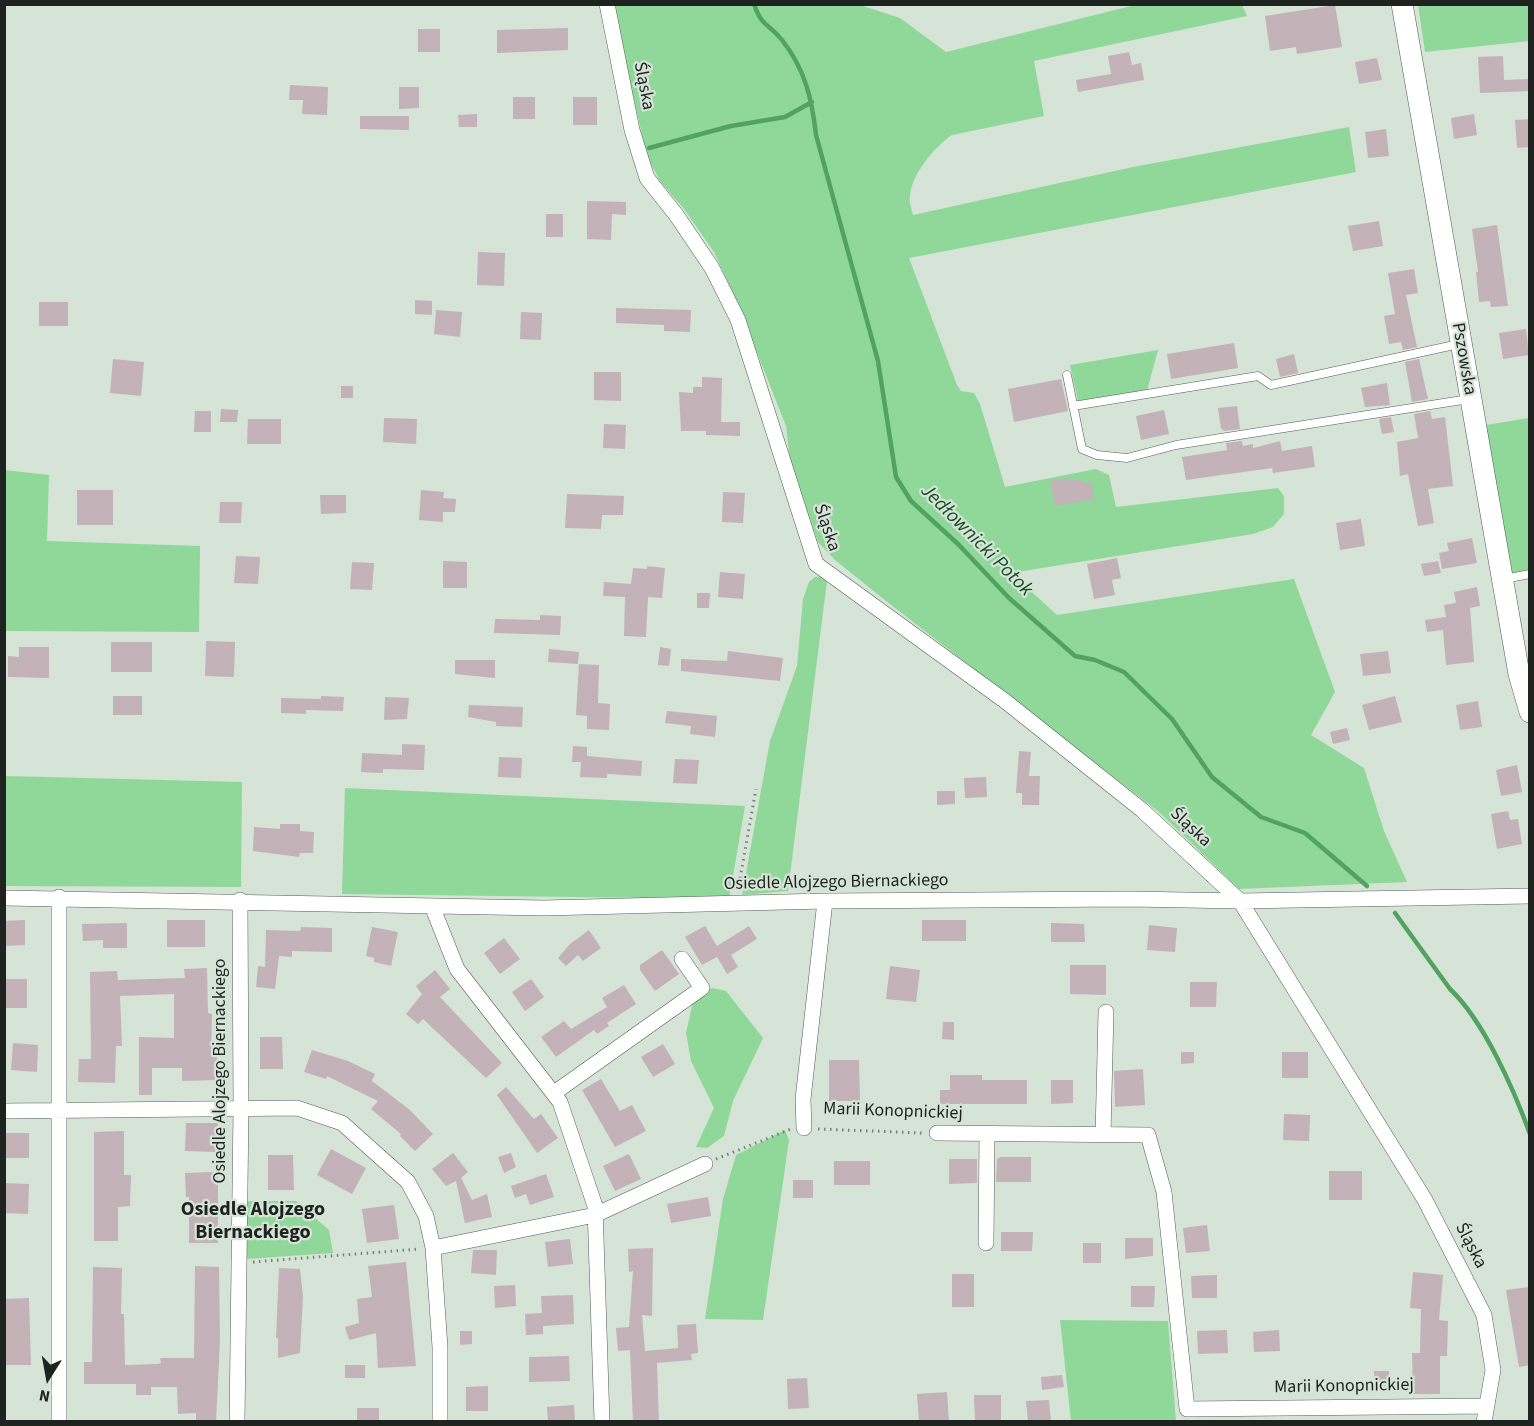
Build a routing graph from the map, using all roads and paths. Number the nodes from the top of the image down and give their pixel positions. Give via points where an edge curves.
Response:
1 (607, 4) edge
2 (1402, 4) edge
3 (1461, 344) junction
4 (1066, 375) dead end
5 (1471, 399) junction
6 (1073, 406) junction
7 (1530, 574) edge
8 (1502, 579) junction
9 (1530, 712) edge
10 (756, 789) dead end
11 (58, 897) junction
12 (1530, 897) edge
13 (4, 898) edge
14 (240, 900) junction
15 (825, 901) junction
16 (1240, 902) junction
17 (736, 904) junction
18 (432, 906) junction
19 (682, 959) dead end
20 (1106, 1012) dead end
21 (554, 1093) junction
22 (241, 1109) junction
23 (4, 1111) edge
24 (58, 1112) junction
25 (804, 1128) junction
26 (937, 1133) joint
27 (987, 1134) junction
28 (1103, 1135) junction
29 (705, 1164) joint
30 (595, 1215) junction
31 (986, 1243) dead end
32 (434, 1248) junction
33 (239, 1263) junction
34 (1486, 1414) edge
35 (1187, 1415) edge
36 (59, 1422) edge
37 (237, 1422) edge
38 (440, 1422) edge
39 (602, 1422) edge

1 - 16 street, Śląska via 632,130 647,178 712,268 738,320 816,564 1005,701 1142,810
2 - 3 main road, Pszowska
3 - 5 main road, Pszowska
3 - 6 lane via 1271,385 1258,376
4 - 6 lane
5 - 6 lane via 1176,445 1127,458 1082,449
5 - 8 main road, Pszowska
7 - 8 lane
8 - 9 main road, Pszowska via 1519,675
10 - 17 path
11 - 13 street, Osiedle Alojzego Biernackiego
11 - 14 street, Osiedle Alojzego Biernackiego
11 - 24 street
12 - 16 street
14 - 18 street, Osiedle Alojzego Biernackiego
14 - 22 street, Osiedle Alojzego Biernackiego
15 - 16 street, Osiedle Alojzego Biernackiego
15 - 17 street, Osiedle Alojzego Biernackiego
15 - 25 street, Marii Konopnickiej via 803,1099
16 - 34 street, Śląska via 1425,1200 1484,1315 1493,1370
17 - 18 street, Osiedle Alojzego Biernackiego
18 - 21 street via 457,969
19 - 21 street via 702,988
20 - 28 street
21 - 30 street via 567,1122
22 - 24 street
22 - 32 street via 297,1108 342,1124 408,1182 426,1216
22 - 33 street, Osiedle Alojzego Biernackiego
23 - 24 street
24 - 36 street
25 - 26 path, Marii Konopnickiej
25 - 29 path via 785,1130
26 - 27 street, Marii Konopnickiej
27 - 28 street, Marii Konopnickiej
27 - 31 street
28 - 35 street, Marii Konopnickiej via 1148,1135 1164,1192
29 - 30 street
30 - 32 street
30 - 39 street
32 - 33 path
32 - 38 street
33 - 37 street, Osiedle Alojzego Biernackiego
34 - 35 street, Marii Konopnickiej

